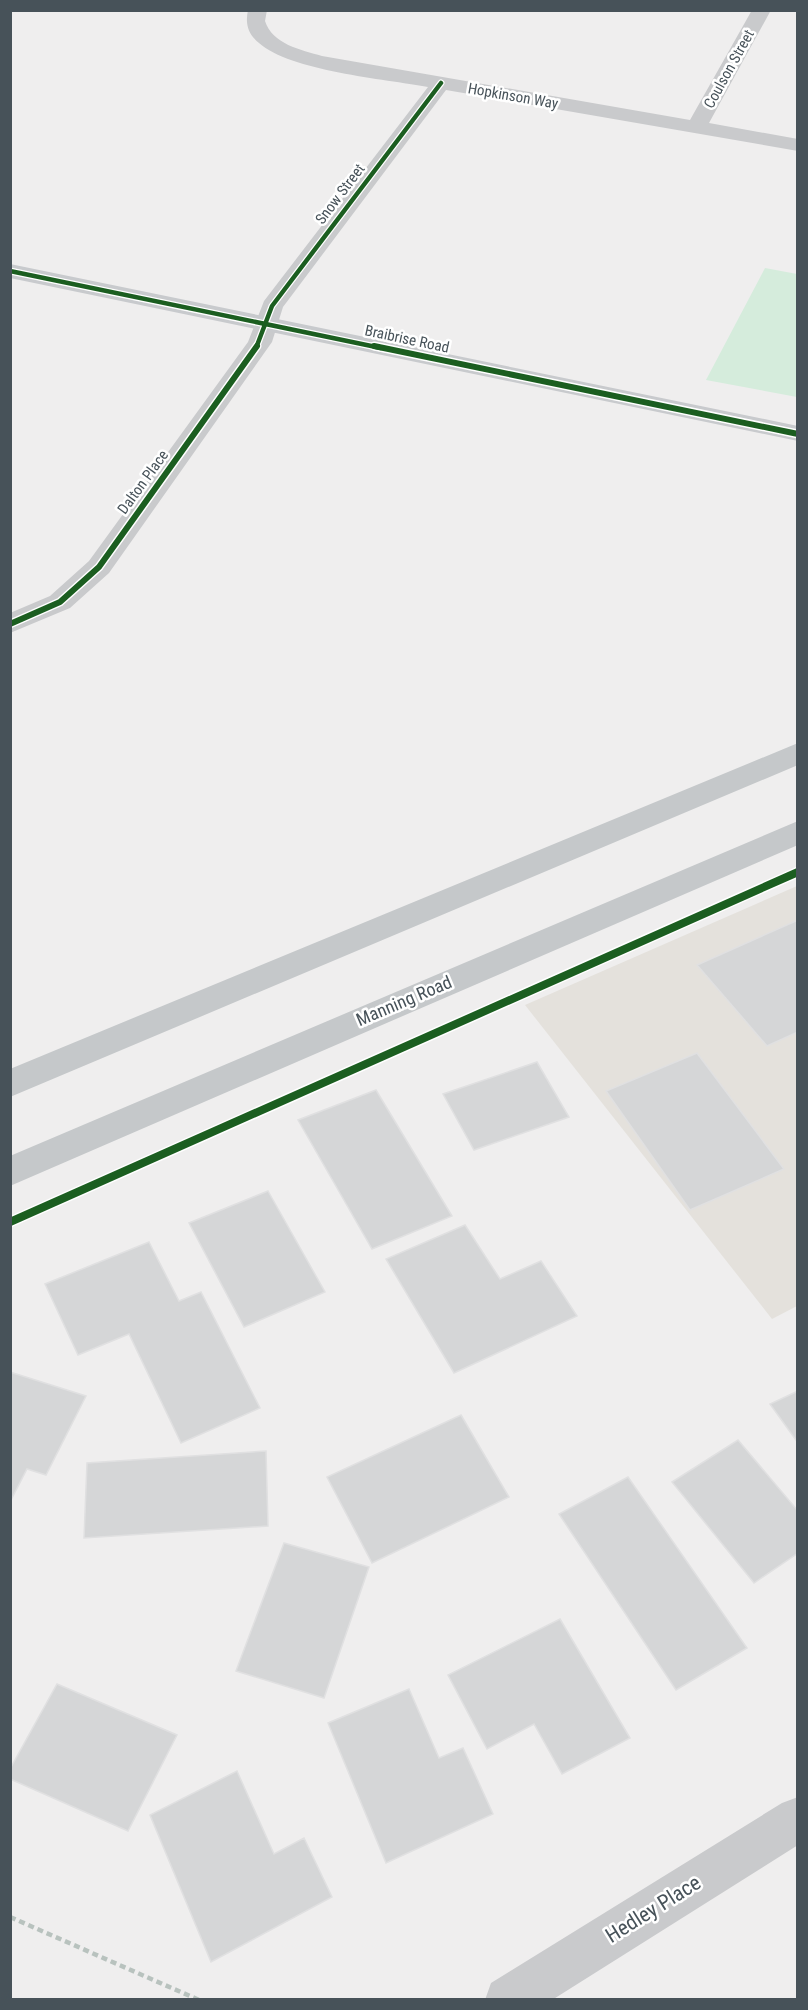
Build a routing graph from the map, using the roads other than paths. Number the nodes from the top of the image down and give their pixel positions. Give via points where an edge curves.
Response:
1 (258, 10) edge
2 (762, 10) edge
3 (441, 83) junction
4 (696, 128) junction
5 (798, 145) edge
6 (10, 271) edge
7 (266, 324) junction
8 (798, 434) edge
9 (10, 624) edge
10 (798, 753) edge
11 (798, 832) edge
12 (10, 1084) edge
13 (10, 1172) edge
14 (798, 1819) edge
15 (508, 2000) edge

1 - 3 street, Hopkinson Way via 254,20 260,34 299,56
2 - 4 street, Coulson Street
3 - 4 street, Hopkinson Way
3 - 7 street, Snow Street via 272,306
4 - 5 street, Hopkinson Way
6 - 7 street, Braibrise Road
7 - 8 street, Braibrise Road
7 - 9 street, Dalton Place via 260,342 99,567 60,602
10 - 12 main road
11 - 13 main road, Manning Road
14 - 15 street, Hedley Place

